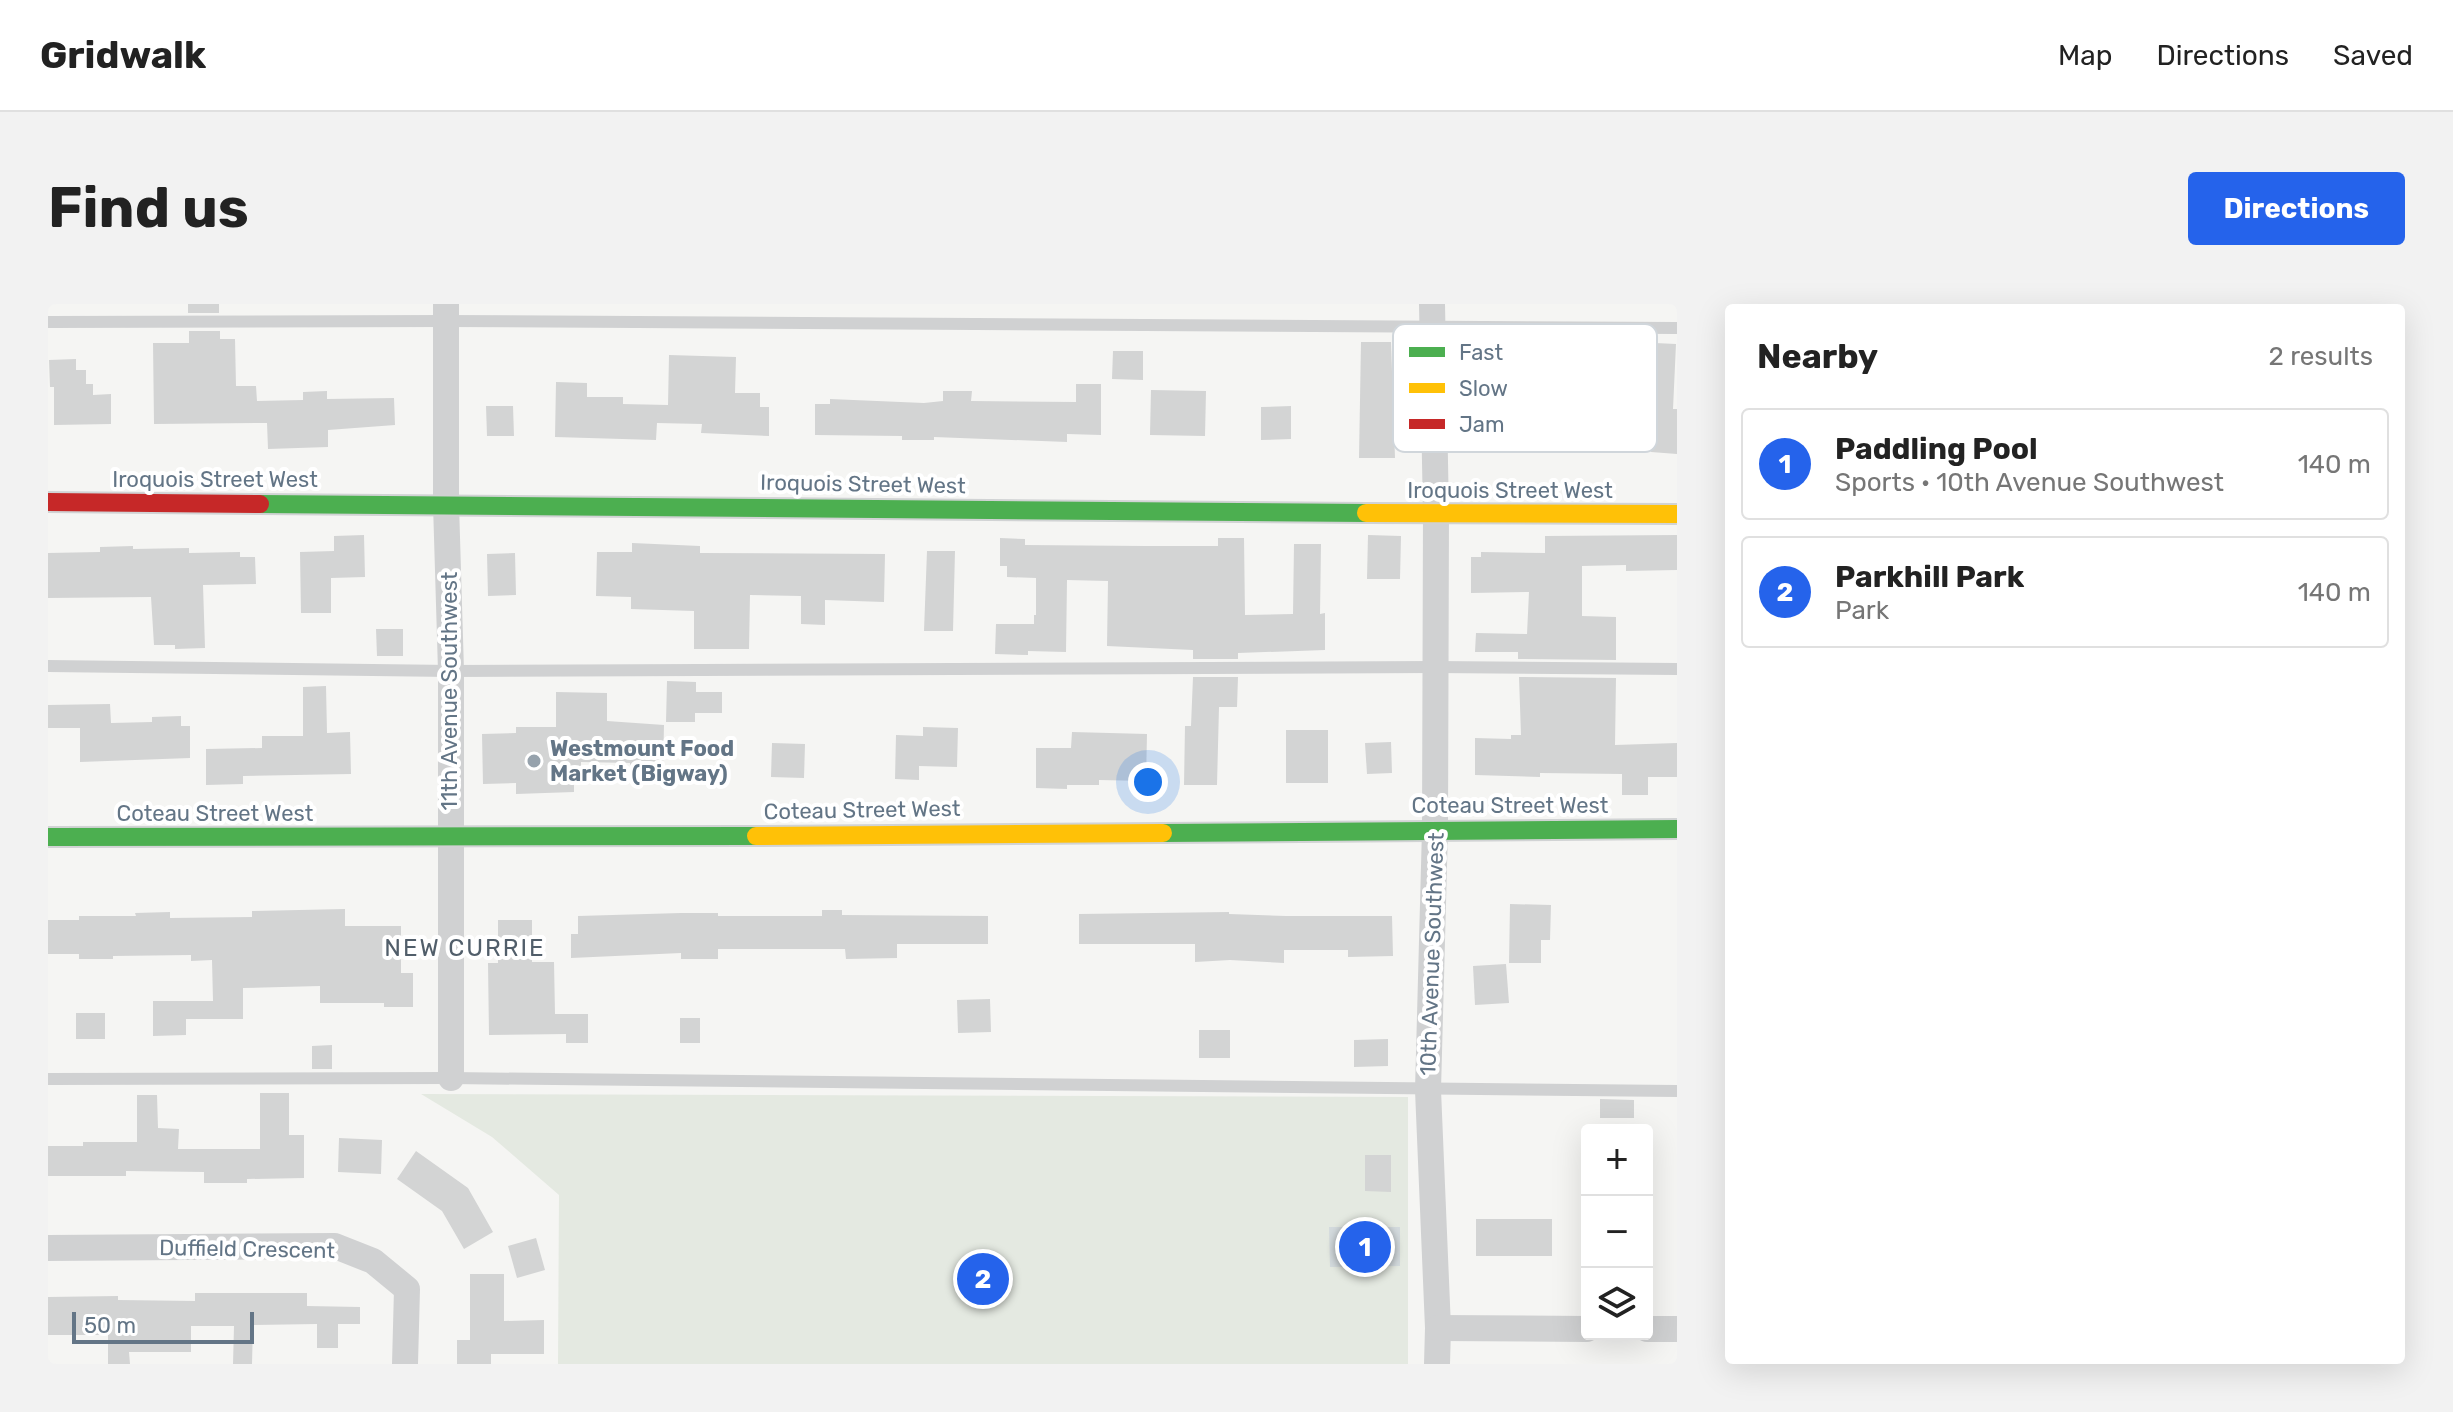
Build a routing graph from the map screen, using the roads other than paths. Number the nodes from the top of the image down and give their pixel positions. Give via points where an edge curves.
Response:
1 (446, 312) edge
2 (1432, 316) edge
3 (48, 322) edge
4 (1595, 324) edge
5 (1657, 327) edge
6 (1677, 328) edge
7 (1435, 452) edge
8 (48, 502) edge
9 (446, 504) junction
10 (1436, 514) junction
11 (1677, 514) edge
12 (48, 666) edge
13 (1435, 667) junction
14 (1677, 669) edge
15 (451, 671) junction
16 (1435, 829) junction
17 (1677, 829) edge
18 (48, 837) edge
19 (449, 838) junction
20 (451, 1078) junction
21 (48, 1079) edge
22 (1428, 1090) junction
23 (1677, 1091) edge
24 (48, 1248) edge
25 (1438, 1328) junction
26 (1581, 1329) edge
27 (1653, 1329) edge
28 (1677, 1329) edge
29 (405, 1364) edge
30 (1437, 1364) edge

1 - 2 lane
1 - 3 lane
1 - 9 street, 11th Avenue Southwest
2 - 4 lane
5 - 6 lane
7 - 10 street, 10th Avenue Southwest
8 - 9 street, Iroquois Street West
9 - 10 street, Iroquois Street West
9 - 15 street, 11th Avenue Southwest
10 - 11 street, Iroquois Street West
10 - 13 street, 10th Avenue Southwest
12 - 15 lane
13 - 14 lane
13 - 15 lane
13 - 16 street, 10th Avenue Southwest
15 - 19 street, 11th Avenue Southwest
16 - 17 street, Coteau Street West
16 - 19 street, Coteau Street West
16 - 22 street, 10th Avenue Southwest
18 - 19 street, Coteau Street West
19 - 20 street, 11th Avenue Southwest
20 - 21 lane
20 - 22 lane
22 - 23 lane
22 - 25 street, 10th Avenue Southwest
24 - 29 street, Duffield Crescent via 335,1246 373,1261 407,1289
25 - 26 street
25 - 30 street, 10th Avenue Southwest
27 - 28 street

